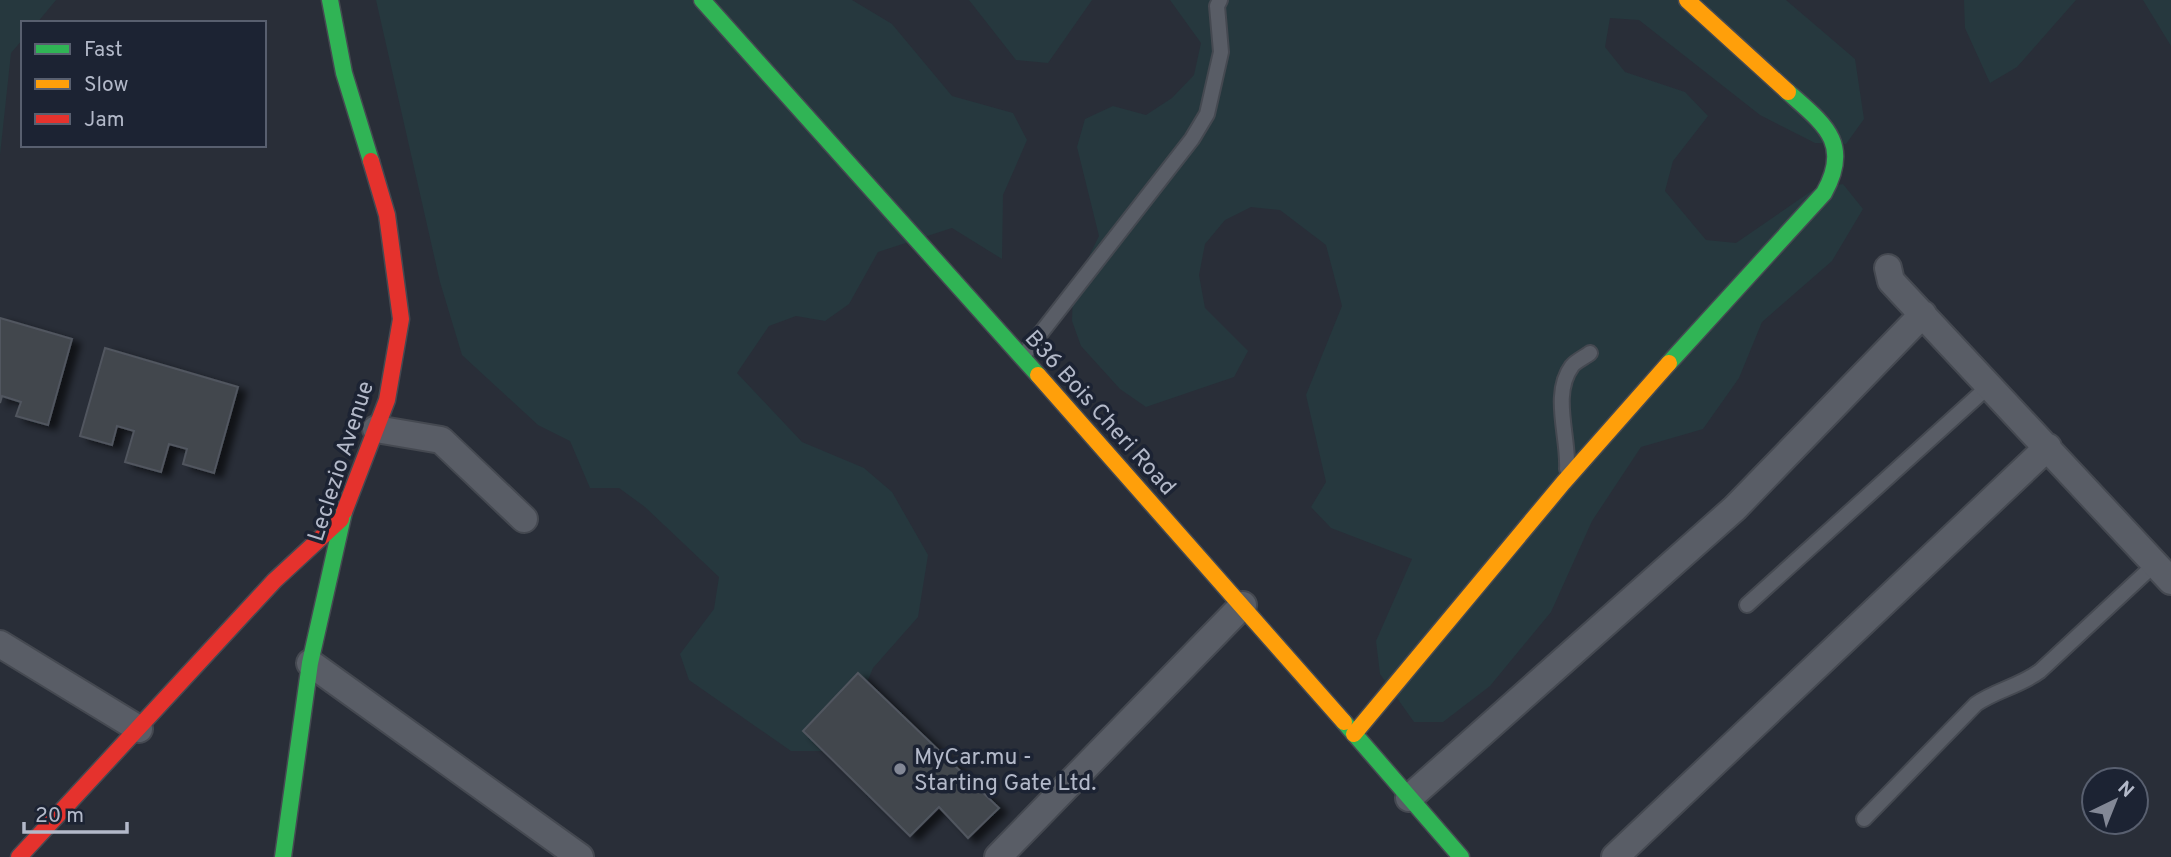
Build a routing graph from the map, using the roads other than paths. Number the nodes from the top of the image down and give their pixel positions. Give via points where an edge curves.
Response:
1 (330, 0) edge
2 (702, 0) edge
3 (1220, 0) edge
4 (1687, 0) edge
5 (1888, 268) dead end
6 (1923, 314) junction
7 (1590, 353) dead end
8 (1022, 357) junction
9 (1990, 385) junction
10 (376, 429) junction
11 (2048, 447) junction
12 (1563, 483) junction
13 (341, 519) junction
14 (523, 519) dead end
15 (2163, 573) edge
16 (1243, 605) junction
17 (1747, 605) dead end
18 (0, 644) edge
19 (310, 663) junction
20 (139, 729) junction
21 (1354, 734) junction
22 (1409, 797) junction
23 (1864, 819) dead end
24 (19, 857) edge
25 (283, 857) edge
26 (580, 857) edge
27 (998, 857) edge
28 (1461, 857) edge
29 (1615, 857) edge

1 - 10 main road, Leclezio Avenue via 344,73 387,215 401,319 387,400
2 - 8 main road, B36 Bois Cheri Road
3 - 8 lane via 1221,52 1207,114
4 - 12 main road via 1819,121 1838,155 1835,175 1824,193
5 - 6 street via 1891,281
6 - 9 street
6 - 22 street via 1735,508
7 - 12 lane via 1573,366 1564,384 1568,467
8 - 16 main road, B36 Bois Cheri Road
9 - 11 street
9 - 17 lane
10 - 13 main road, Leclezio Avenue
10 - 14 street via 442,440
11 - 15 street
11 - 29 street
12 - 21 main road
13 - 19 main road, Leclezio Avenue
13 - 20 main road via 275,580
15 - 23 lane via 2030,679 1976,704
16 - 21 main road, B36 Bois Cheri Road
16 - 27 street
18 - 20 street
19 - 25 main road, Leclezio Avenue
19 - 26 street
20 - 24 main road
21 - 22 main road, B36 Bois Cheri Road
22 - 28 main road, B36 Bois Cheri Road

